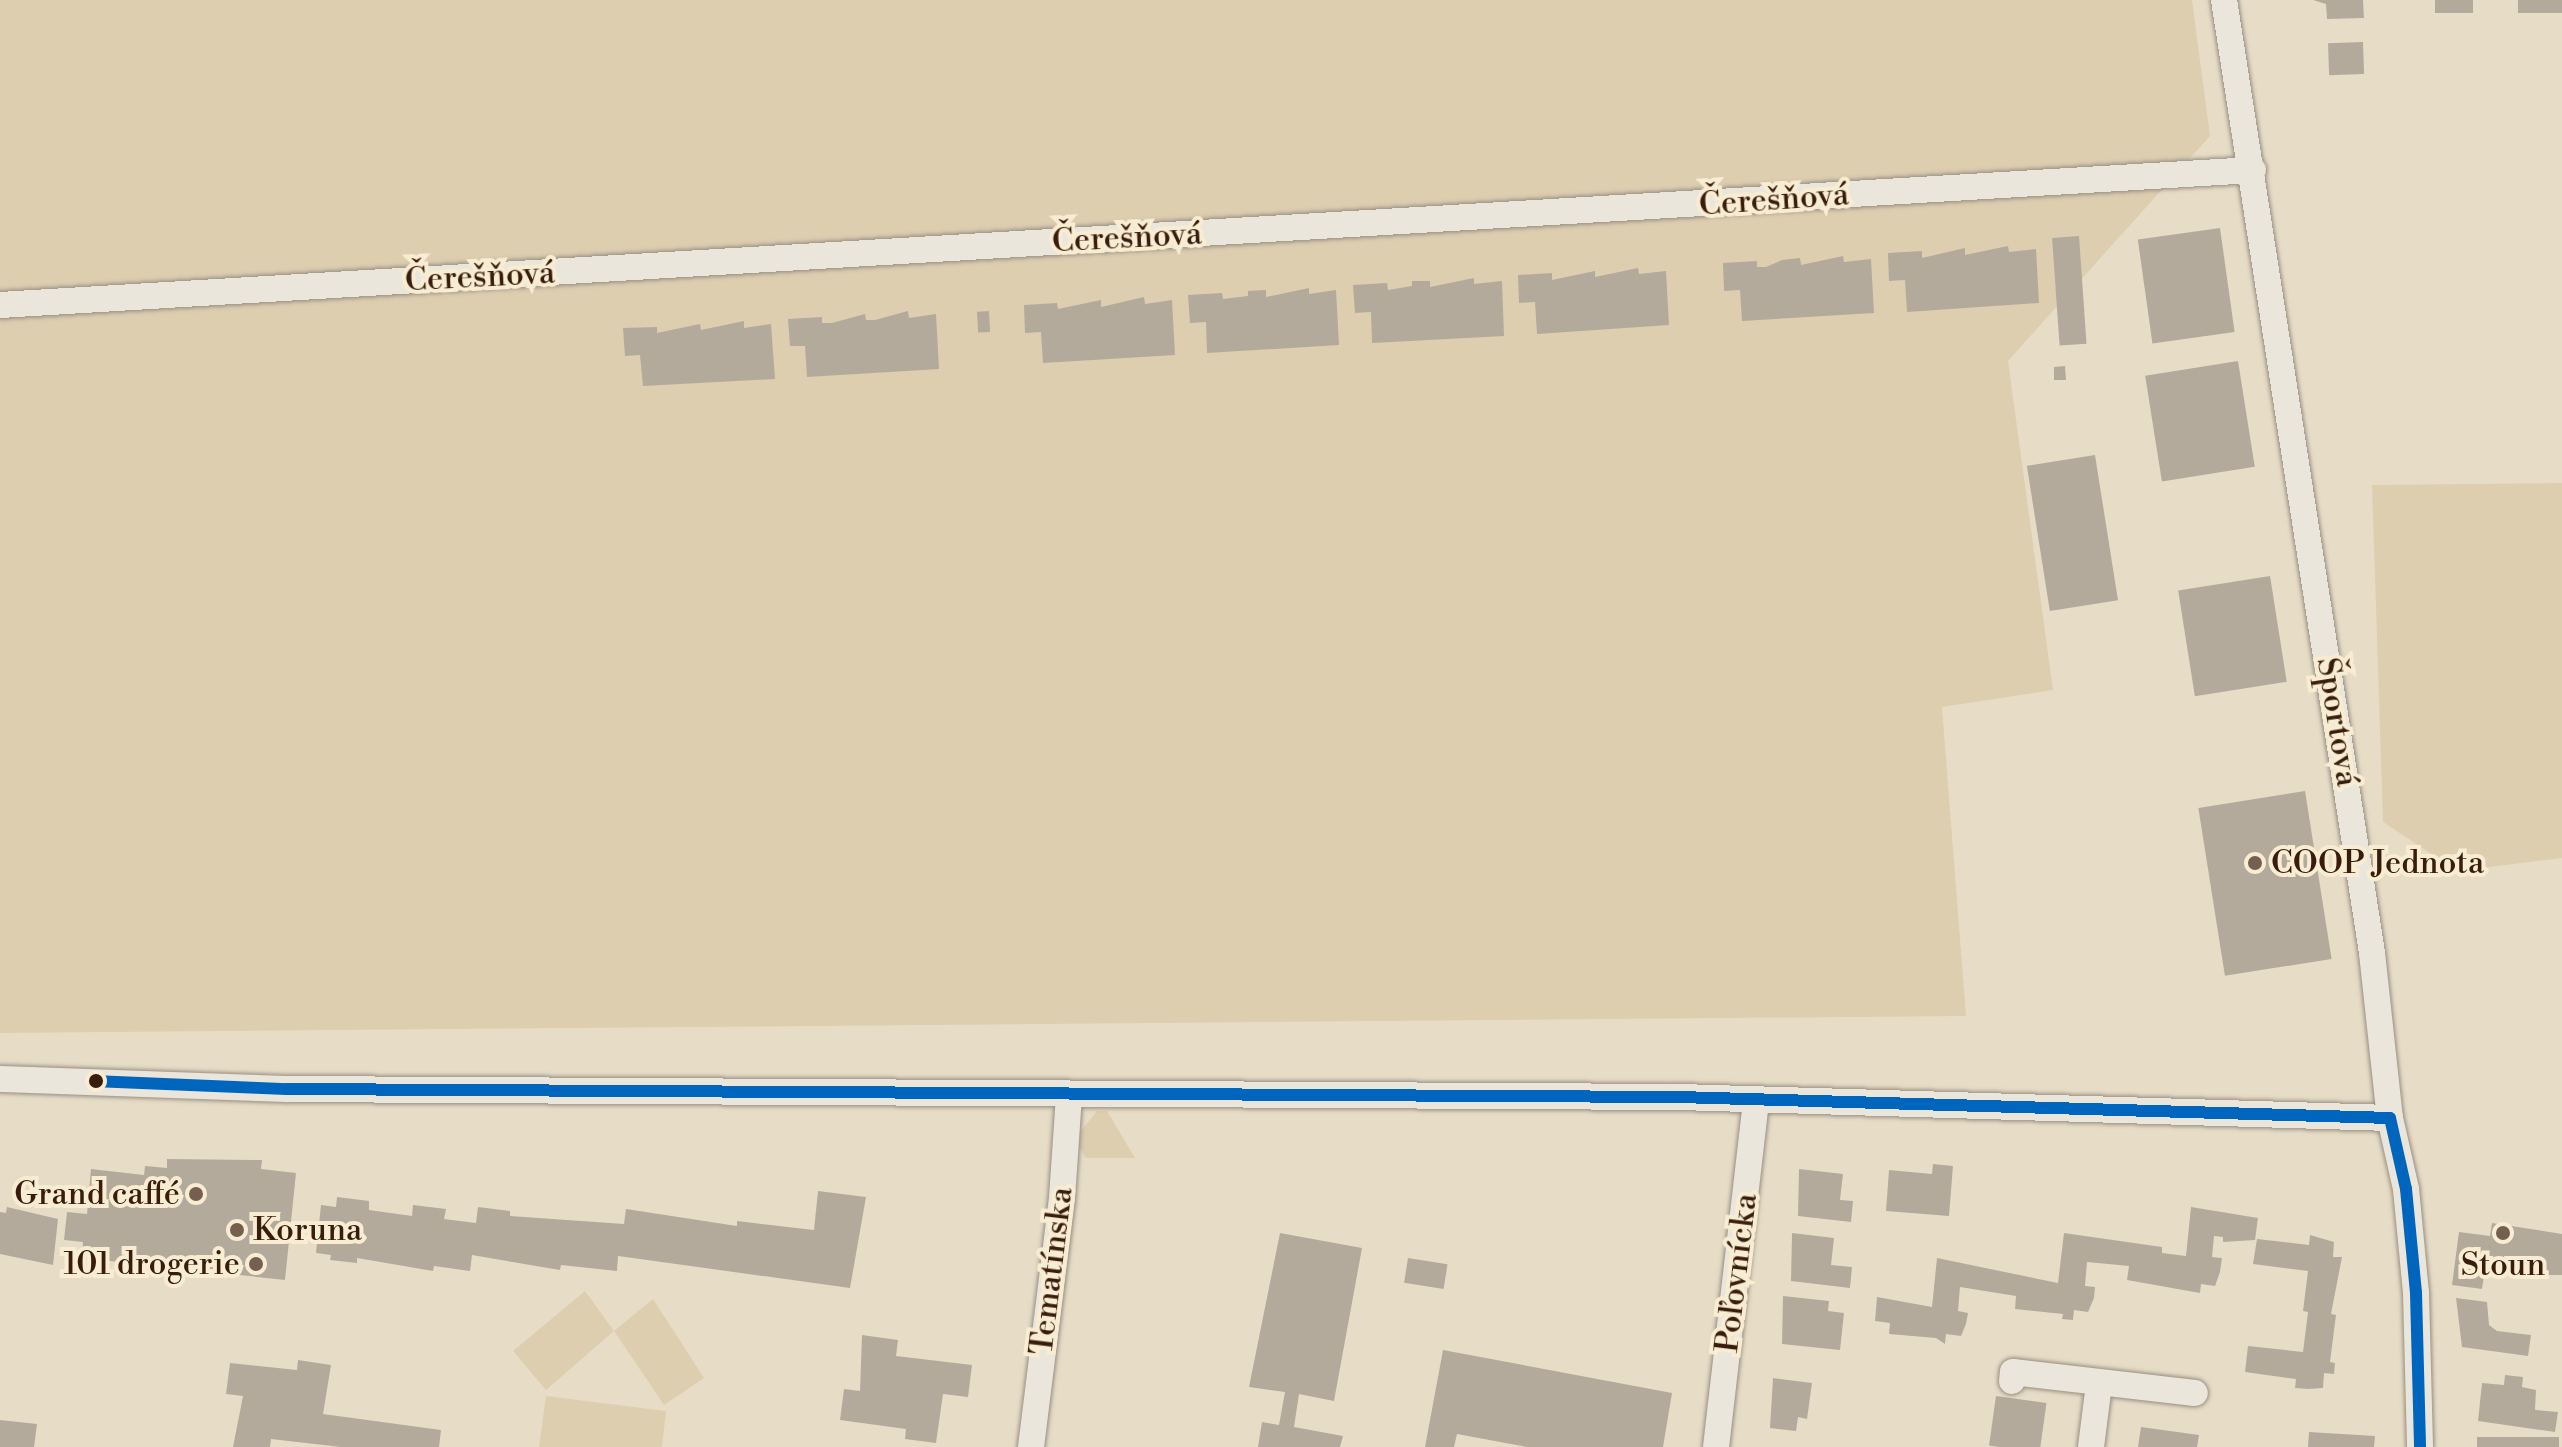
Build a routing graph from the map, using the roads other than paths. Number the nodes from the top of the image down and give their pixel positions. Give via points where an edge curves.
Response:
1 (2224, 0) edge
2 (2253, 170) junction
3 (0, 305) edge
4 (0, 1079) edge
5 (1069, 1094) junction
6 (1756, 1100) junction
7 (2390, 1118) junction
8 (2012, 1381) dead end
9 (2099, 1384) junction
10 (2195, 1393) dead end
11 (1031, 1447) edge
12 (1716, 1447) edge
13 (2091, 1447) edge
14 (2420, 1447) edge

1 - 2 street, Športová
2 - 3 street, Čerešňová
2 - 7 street, Športová via 2372,953
4 - 5 street via 287,1089
5 - 6 street
5 - 11 street, Tematínska via 1065,1170
6 - 7 street
6 - 12 street, Poľovnícka
7 - 14 street, Športová via 2406,1189 2416,1293
8 - 9 street via 2013,1372
9 - 10 street
9 - 13 street

